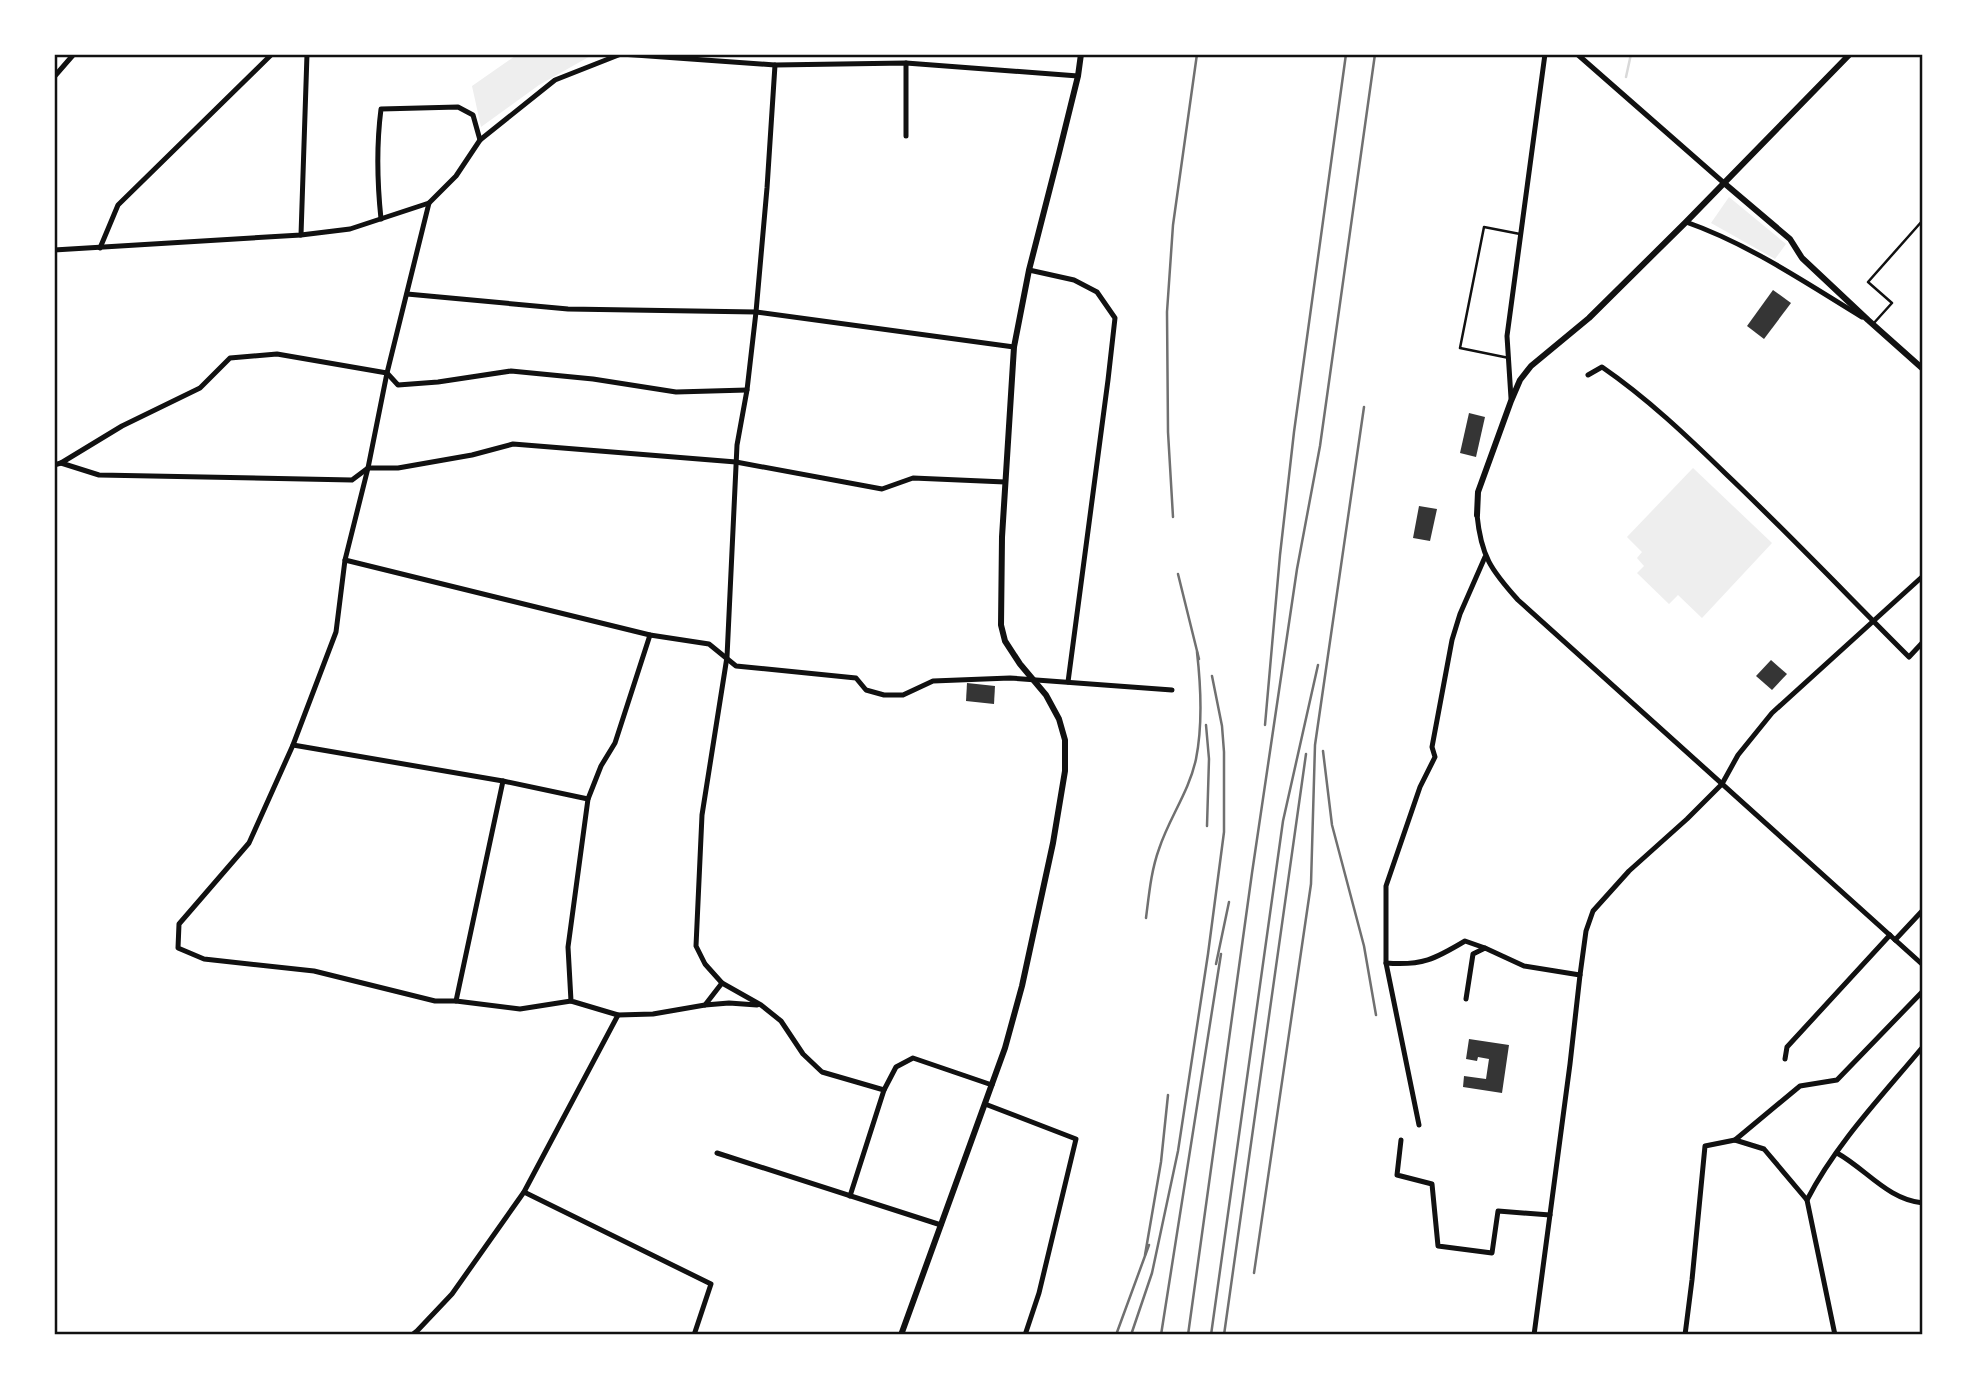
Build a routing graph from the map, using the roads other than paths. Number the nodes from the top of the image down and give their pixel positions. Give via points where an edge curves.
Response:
1 (74, 54) edge
2 (272, 54) edge
3 (307, 54) edge
4 (1081, 54) edge
5 (1545, 54) edge
6 (1577, 54) edge
7 (1850, 54) edge
8 (906, 63) junction
9 (775, 65) junction
10 (1078, 76) junction
11 (54, 77) edge
12 (906, 136) dead end
13 (480, 140) junction
14 (1724, 183) junction
15 (429, 203) junction
16 (382, 219) junction
17 (1923, 220) edge
18 (1686, 222) junction
19 (1521, 234) junction
20 (301, 235) junction
21 (100, 247) junction
22 (54, 250) edge
23 (1029, 270) junction
24 (407, 294) junction
25 (756, 312) junction
26 (1870, 322) junction
27 (1014, 347) junction
28 (1509, 358) junction
29 (1923, 369) edge
30 (387, 373) junction
31 (1588, 375) dead end
32 (747, 390) junction
33 (1511, 401) junction
34 (736, 462) junction
35 (61, 463) junction
36 (54, 465) edge
37 (368, 468) junction
38 (1005, 482) junction
39 (1476, 515) joint
40 (1486, 557) junction
41 (345, 560) junction
42 (1923, 576) edge
43 (1873, 622) junction
44 (650, 635) junction
45 (1923, 642) edge
46 (727, 657) junction
47 (1033, 680) junction
48 (1068, 682) junction
49 (1172, 690) dead end
50 (293, 745) junction
51 (503, 781) junction
52 (1722, 784) junction
53 (588, 799) junction
54 (1923, 910) edge
55 (1892, 938) junction
56 (1485, 948) junction
57 (1386, 963) junction
58 (1923, 965) edge
59 (1580, 975) junction
60 (722, 983) junction
61 (1923, 991) edge
62 (1466, 999) dead end
63 (456, 1001) junction
64 (571, 1001) junction
65 (705, 1005) junction
66 (761, 1005) junction
67 (618, 1015) junction
68 (1920, 1049) dead end
69 (1785, 1059) dead end
70 (992, 1085) junction
71 (884, 1090) junction
72 (985, 1104) junction
73 (1419, 1125) dead end
74 (1401, 1140) dead end
75 (1735, 1140) junction
76 (717, 1153) dead end
77 (1837, 1153) junction
78 (524, 1192) junction
79 (850, 1196) junction
80 (1807, 1200) junction
81 (1923, 1203) edge
82 (1550, 1214) junction
83 (941, 1225) junction
84 (416, 1334) edge
85 (694, 1335) edge
86 (901, 1335) edge
87 (1025, 1335) edge
88 (1534, 1335) edge
89 (1685, 1335) edge
90 (1835, 1335) edge

1 - 11 street
2 - 21 street via 118,205
3 - 20 street
4 - 10 street
5 - 19 street
6 - 14 street
7 - 14 street
8 - 9 street
8 - 10 street
8 - 12 street
9 - 13 street via 621,54 555,80
9 - 25 street
10 - 23 street
13 - 15 street via 456,176
13 - 16 street via 472,115 458,107 381,109 377,175
14 - 18 street
14 - 26 street via 1790,239 1802,258
15 - 16 street
15 - 24 street
16 - 20 street via 350,229
17 - 26 lane via 1868,282 1892,303
18 - 26 street via 1790,273
18 - 33 street via 1589,318 1531,366
19 - 28 street via 1507,336
19 - 28 lane via 1484,227 1460,348
20 - 21 street
21 - 22 street
23 - 27 street
23 - 48 street via 1074,280 1097,292 1115,318
24 - 25 street via 568,309
24 - 30 street
25 - 27 street
25 - 32 street
26 - 29 street
27 - 38 street
28 - 33 street
30 - 32 street via 398,385 511,371 676,392
30 - 35 street via 277,354 230,358 200,388 122,426
30 - 37 street
31 - 43 street via 1602,366 1680,430
32 - 34 street
33 - 39 street via 1478,492
34 - 37 street via 513,444 398,468
34 - 38 street via 882,489 913,478
34 - 46 street
35 - 36 street
35 - 37 street via 100,475 338,480 352,480
37 - 41 street
38 - 47 street via 1001,625 1005,640
39 - 40 street
40 - 52 street via 1518,600
40 - 57 street via 1452,640 1432,747 1435,757 1386,886
41 - 44 street
41 - 50 street via 337,632
42 - 43 street
43 - 45 street via 1909,657
43 - 52 street via 1772,713 1738,755
44 - 46 street via 709,644
44 - 53 street via 615,743
46 - 47 street via 736,666 856,678 866,690 884,695 903,695 933,681
46 - 60 street via 702,815 696,946
47 - 48 street
47 - 70 street via 1059,719 1065,740 1065,771 1022,986
48 - 49 street
50 - 51 street
50 - 63 street via 249,843 179,924 178,948 204,959 314,971 435,1001
51 - 53 street
51 - 63 street
52 - 55 street
52 - 59 street via 1592,911
53 - 64 street via 568,947
54 - 55 street
55 - 58 street
55 - 69 street via 1787,1047
56 - 57 street via 1465,941 1429,961
56 - 59 street via 1524,966
56 - 62 street via 1473,954
57 - 73 street
59 - 82 street
60 - 65 street
60 - 66 street
61 - 75 street via 1837,1080 1800,1086
63 - 64 street via 520,1009
64 - 67 street
65 - 66 street
65 - 67 street
66 - 71 street via 781,1021 803,1054 822,1072
67 - 78 street
68 - 77 street
70 - 71 street via 913,1058 896,1067
70 - 72 street
71 - 79 street
72 - 83 street
72 - 87 street via 1076,1139
74 - 82 street via 1396,1175 1432,1184 1438,1246 1492,1253 1498,1211
75 - 80 street via 1764,1149
75 - 89 street via 1705,1146
76 - 79 street
77 - 80 street
77 - 81 street via 1908,1202
78 - 84 street via 452,1294
78 - 85 street via 712,1284
79 - 83 street
80 - 90 street
82 - 88 street
83 - 86 street

